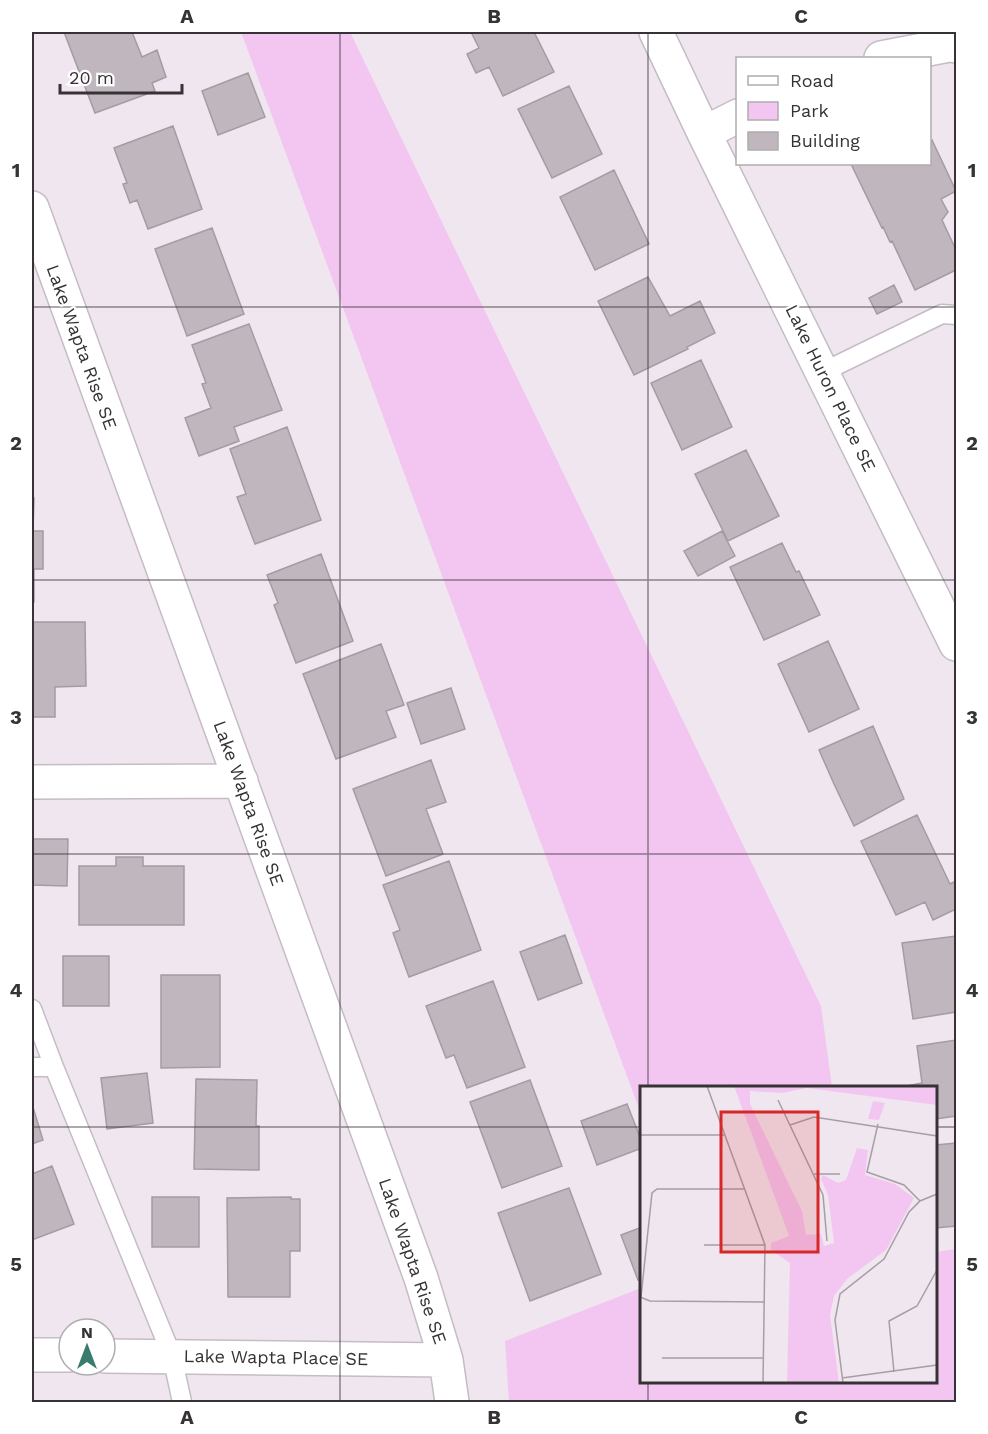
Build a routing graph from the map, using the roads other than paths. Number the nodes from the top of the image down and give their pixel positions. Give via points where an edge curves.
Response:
1 (656, 32) edge
2 (957, 46) edge
3 (886, 57) edge
4 (736, 117) edge
5 (704, 133) junction
6 (34, 221) edge
7 (957, 315) edge
8 (823, 372) junction
9 (954, 632) edge
10 (241, 781) junction
11 (32, 782) edge
12 (32, 1009) edge
13 (32, 1067) edge
14 (54, 1067) junction
15 (32, 1355) edge
16 (57, 1355) edge
17 (117, 1356) edge
18 (172, 1356) junction
19 (446, 1360) junction
20 (182, 1402) edge
21 (452, 1402) edge

1 - 5 street, Lake Huron Place SE
2 - 3 street
4 - 5 street
5 - 8 street, Lake Huron Place SE
6 - 10 street, Lake Wapta Rise SE
7 - 8 lane via 942,314
8 - 9 street, Lake Huron Place SE
10 - 11 street
10 - 19 street, Lake Wapta Rise SE via 417,1267
12 - 14 lane
13 - 14 lane
14 - 18 lane
15 - 16 street
17 - 18 street, Lake Wapta Place SE
18 - 19 street, Lake Wapta Place SE
18 - 20 lane
19 - 21 street, Lake Wapta Rise SE

